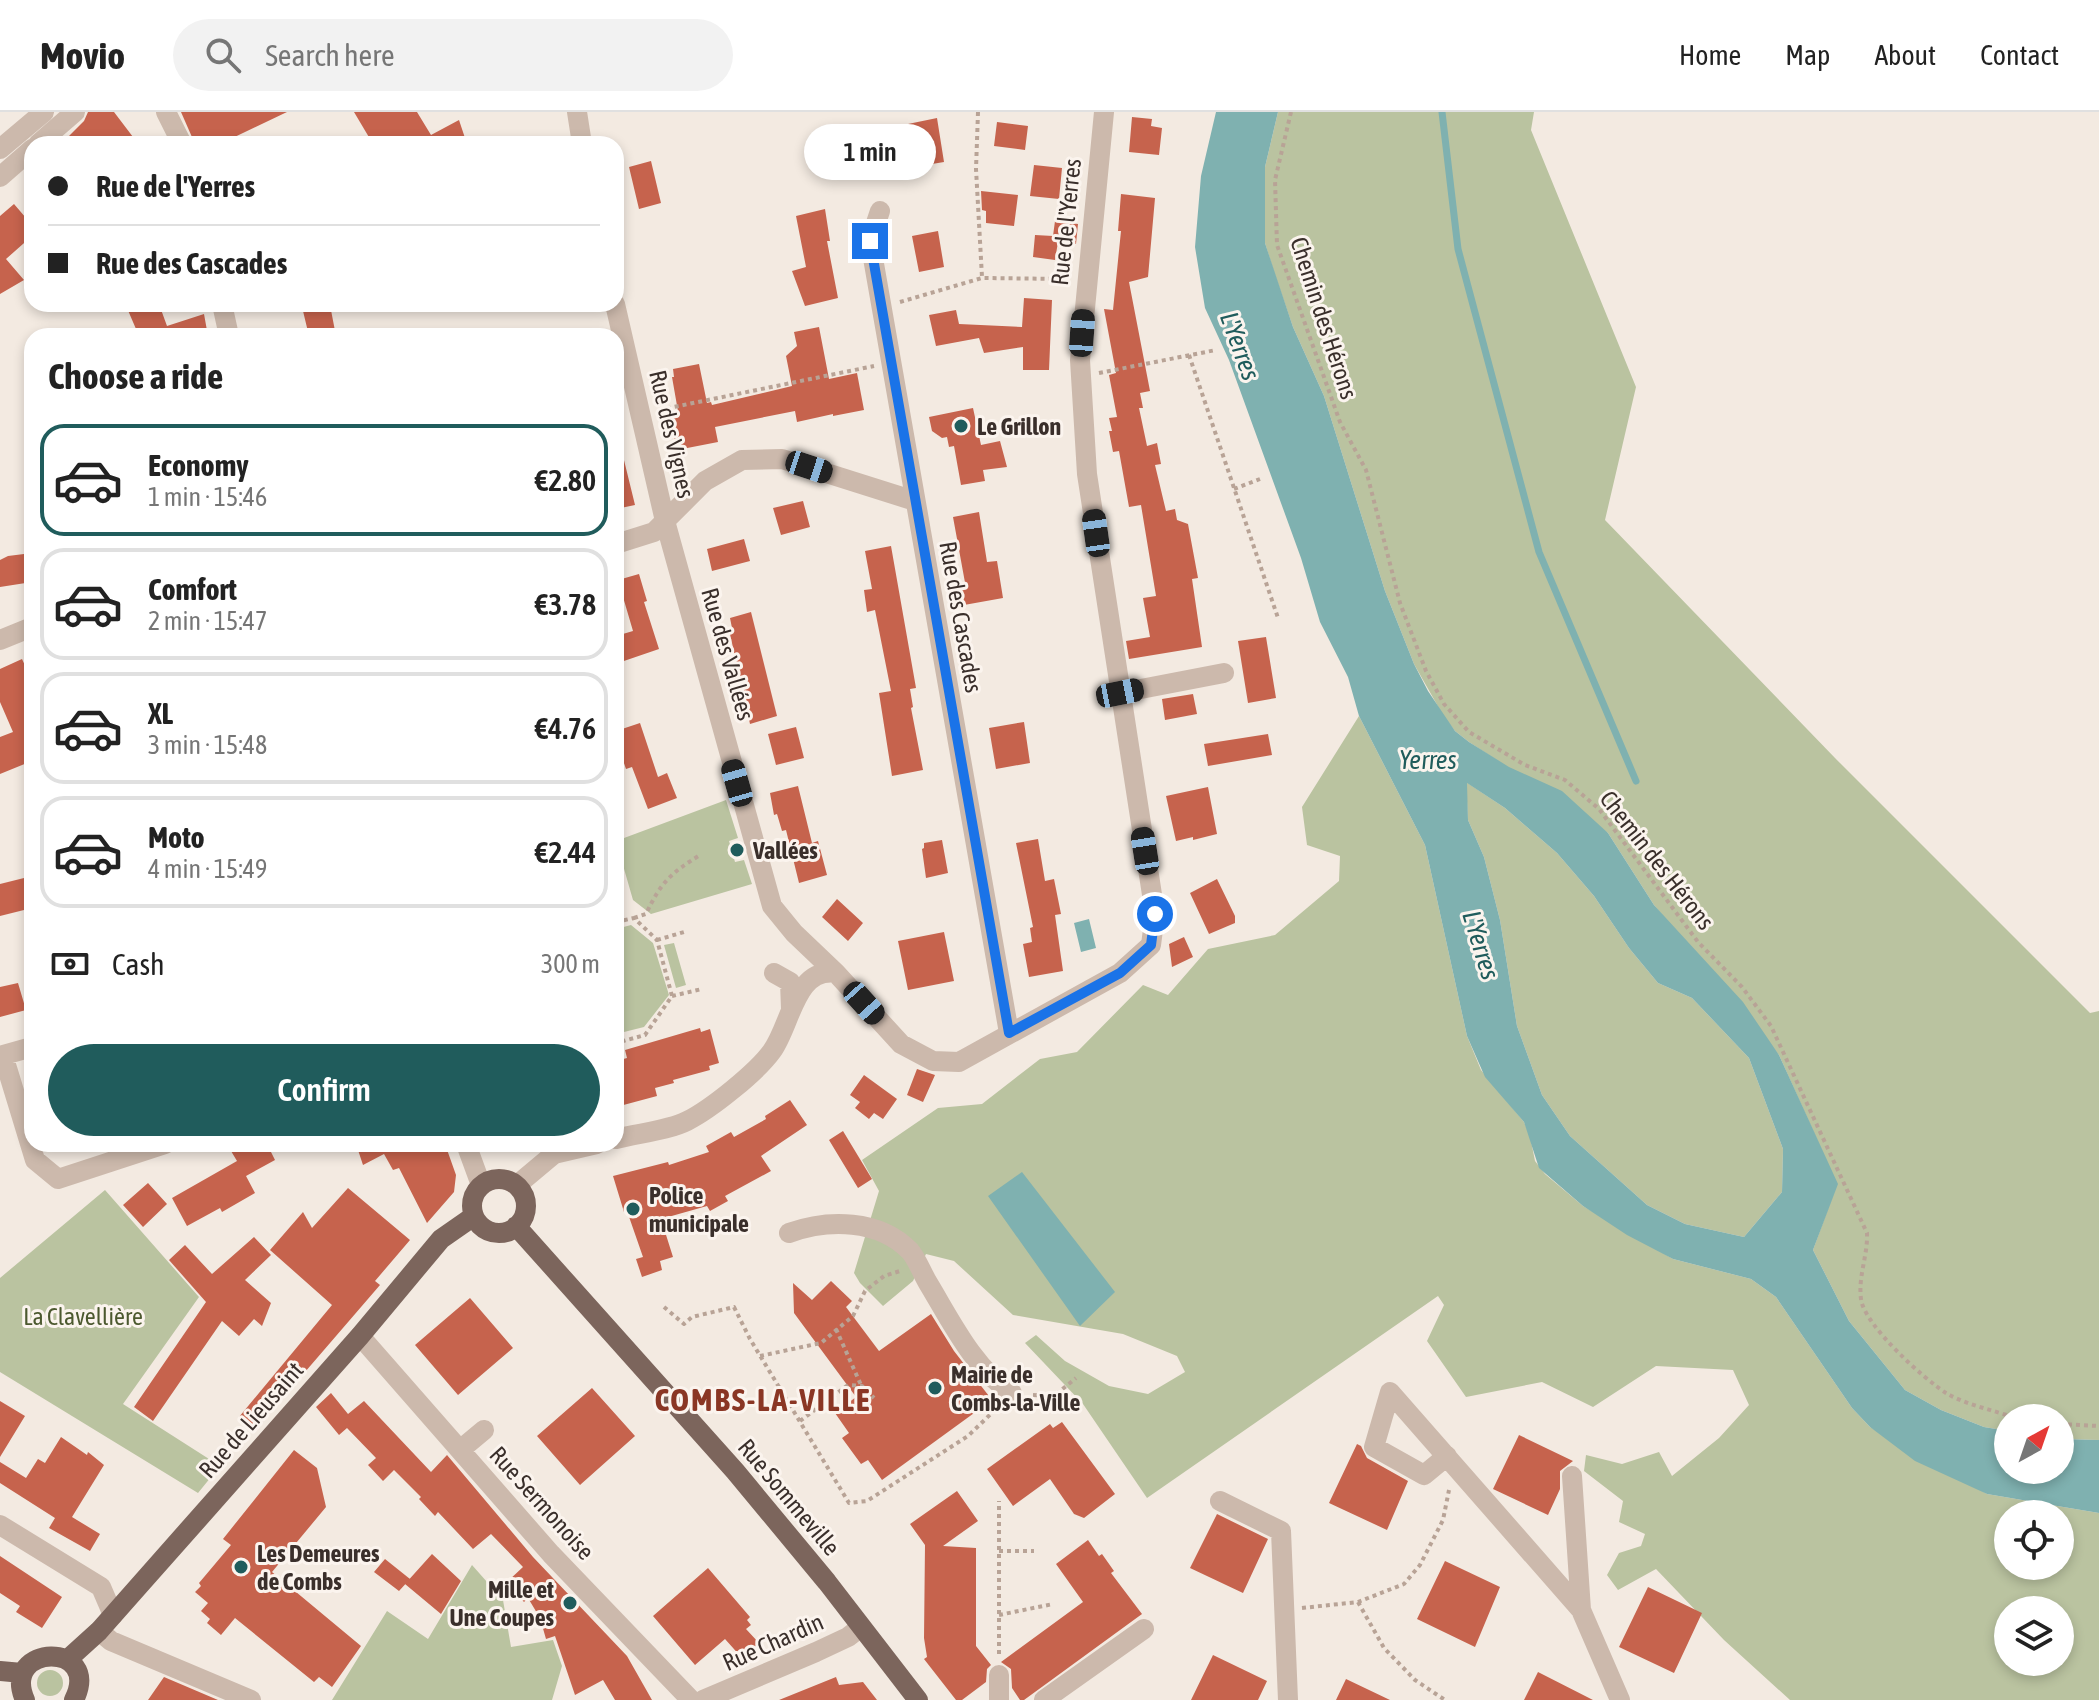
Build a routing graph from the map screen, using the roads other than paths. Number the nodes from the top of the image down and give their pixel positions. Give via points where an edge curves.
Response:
1 (44, 112) edge
2 (75, 112) edge
3 (166, 112) edge
4 (577, 112) edge
5 (1104, 112) edge
6 (48, 136) edge
7 (178, 136) edge
8 (581, 136) edge
9 (0, 149) edge
10 (24, 157) edge
11 (0, 177) edge
12 (880, 211) dead end
13 (624, 342) edge
14 (915, 501) junction
15 (665, 521) junction
16 (624, 541) edge
17 (24, 630) edge
18 (0, 640) edge
19 (1224, 673) dead end
20 (1120, 693) junction
21 (794, 933) joint
22 (774, 973) dead end
23 (836, 973) junction
24 (792, 1013) junction
25 (1009, 1033) junction
26 (24, 1049) edge
27 (2, 1055) edge
28 (24, 1125) edge
29 (624, 1137) edge
30 (32, 1152) edge
31 (141, 1152) edge
32 (469, 1152) edge
33 (563, 1152) edge
34 (481, 1185) junction
35 (517, 1185) junction
36 (474, 1216) junction
37 (516, 1226) junction
38 (789, 1233) dead end
39 (360, 1336) junction
40 (1012, 1393) dead end
41 (484, 1430) dead end
42 (460, 1450) junction
43 (1447, 1456) dead end
44 (1572, 1476) dead end
45 (1220, 1501) dead end
46 (0, 1525) edge
47 (1581, 1610) junction
48 (113, 1615) junction
49 (861, 1627) junction
50 (1144, 1629) dead end
51 (99, 1631) junction
52 (67, 1660) junction
53 (0, 1671) edge
54 (22, 1673) junction
55 (999, 1675) road end
56 (25, 1700) edge
57 (74, 1700) edge
58 (251, 1700) edge
59 (691, 1700) edge
60 (703, 1700) edge
61 (918, 1700) edge
62 (999, 1700) edge
63 (1044, 1700) edge
64 (1288, 1700) edge
65 (1620, 1700) edge

1 - 9 street
2 - 6 street
3 - 7 street
4 - 8 street
5 - 20 street, Rue de l'Yerres via 1081,376 1087,474
10 - 11 street
12 - 14 street, Rue des Cascades via 870,241
13 - 15 street, Rue des Vignes
14 - 15 street via 782,459 742,460 705,481
14 - 25 street, Rue des Cascades
15 - 16 street, Rue des Vignes via 654,532
15 - 21 street, Rue des Vallées via 772,906
17 - 18 street
19 - 20 street
20 - 25 street, Rue de l'Yerres via 1155,914 1151,945 1120,973
21 - 23 street, Rue de l'Yerres
22 - 24 street via 790,982
23 - 24 street via 811,977
23 - 25 street, Rue de l'Yerres via 901,1044 933,1061 959,1062
24 - 29 street via 772,1051 736,1087 686,1121
26 - 27 street
27 - 28 street
30 - 31 street via 58,1179
32 - 34 street
33 - 35 street
34 - 35 main road via 503,1179
34 - 36 main road via 473,1199
35 - 37 main road via 526,1211
36 - 37 main road via 492,1232
36 - 39 main road, Rue de Lieusaint via 441,1239
37 - 49 main road, Rue Sommeville via 735,1471
38 - 40 street via 839,1223 891,1237 911,1253 993,1381
39 - 42 street, Rue Sermonoise
39 - 48 main road, Rue de Lieusaint
41 - 42 street
42 - 59 street, Rue Sermonoise
43 - 47 street
44 - 47 street
45 - 64 street via 1281,1531
46 - 48 street via 101,1587
47 - 65 street
48 - 51 main road, Rue de Lieusaint
49 - 60 street, Rue Chardin
49 - 61 main road, Rue Sommeville
50 - 63 street
51 - 52 main road, Rue de Lieusaint
51 - 58 street via 134,1652
52 - 54 main road via 41,1656
52 - 57 main road via 79,1684
53 - 54 main road
54 - 56 main road
55 - 62 street

